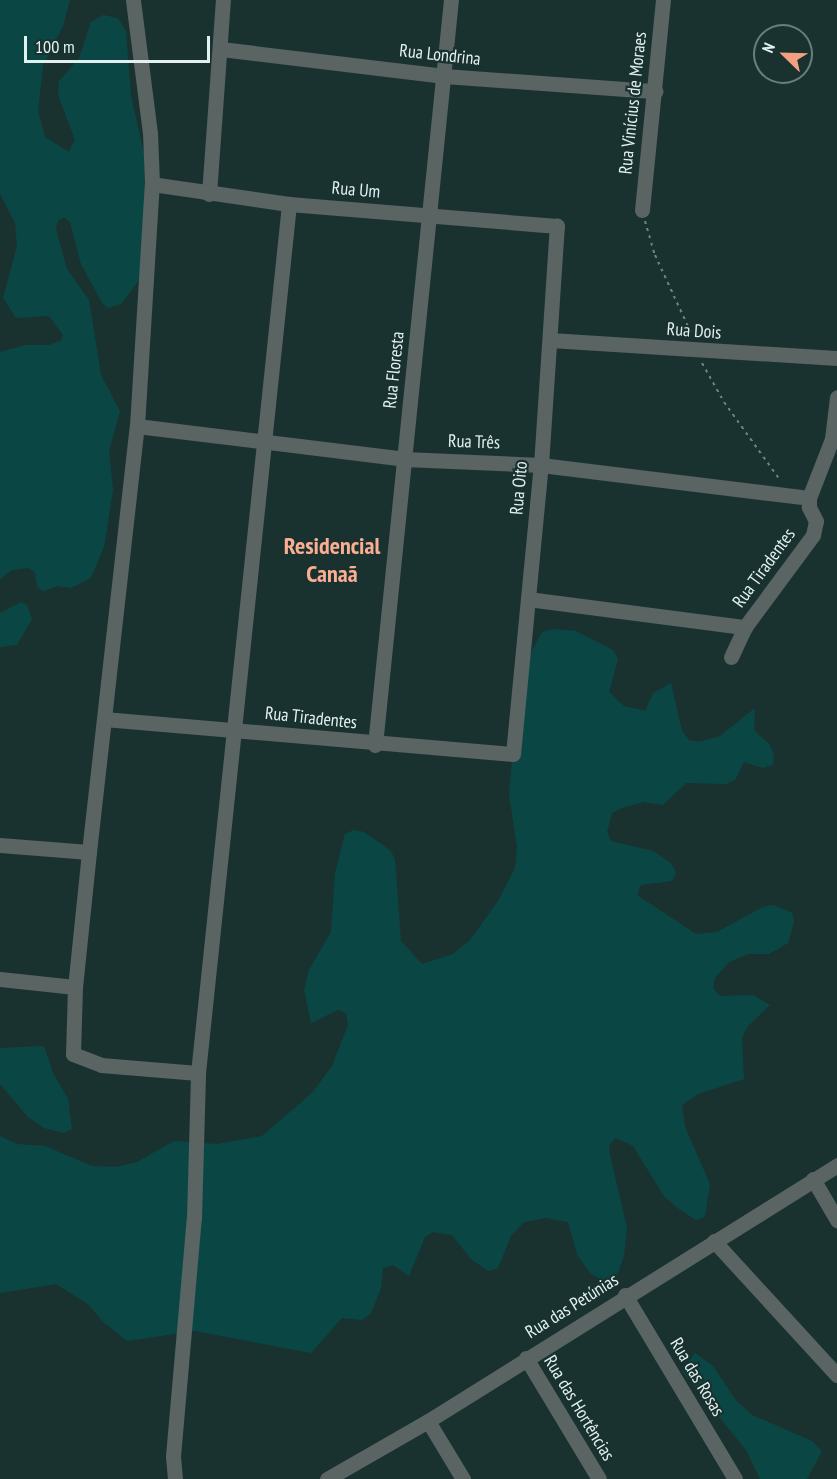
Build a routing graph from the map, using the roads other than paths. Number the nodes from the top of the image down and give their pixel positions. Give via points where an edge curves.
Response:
1 (133, 0) edge
2 (223, 0) edge
3 (452, 0) edge
4 (663, 0) edge
5 (221, 49) junction
6 (444, 76) junction
7 (655, 91) junction
8 (153, 184) junction
9 (208, 194) junction
10 (289, 204) junction
11 (642, 210) dead end
12 (429, 216) junction
13 (557, 226) joint
14 (550, 340) junction
15 (837, 358) edge
16 (837, 397) edge
17 (137, 426) junction
18 (264, 443) junction
19 (404, 459) junction
20 (541, 465) junction
21 (810, 498) junction
22 (528, 599) junction
23 (745, 627) junction
24 (731, 657) dead end
25 (104, 719) junction
26 (237, 729) junction
27 (375, 745) junction
28 (513, 754) joint
29 (0, 845) edge
30 (89, 852) junction
31 (0, 979) edge
32 (75, 987) junction
33 (198, 1073) junction
34 (837, 1165) edge
35 (813, 1179) junction
36 (837, 1220) edge
37 (714, 1241) junction
38 (625, 1295) junction
39 (526, 1358) junction
40 (837, 1375) edge
41 (428, 1421) junction
42 (331, 1478) edge
43 (175, 1479) edge
44 (463, 1479) edge
45 (599, 1479) edge
46 (735, 1479) edge

1 - 8 street
2 - 5 street
3 - 6 street, Rua Floresta
4 - 7 street, Rua Vinícius de Moraes
5 - 6 street, Rua Londrina
5 - 9 street
6 - 7 street, Rua Londrina
6 - 12 street, Rua Floresta
7 - 11 street, Rua Vinícius de Moraes
8 - 9 street, Rua Um
8 - 17 street
9 - 10 street, Rua Um
10 - 12 street, Rua Um
10 - 18 street
12 - 13 street, Rua Um
12 - 19 street, Rua Floresta
13 - 14 street, Rua Oito
14 - 15 street, Rua Dois
14 - 20 street, Rua Oito
16 - 21 street via 832,439
17 - 18 street, Rua Três
17 - 25 street
18 - 19 street, Rua Três
18 - 26 street
19 - 20 street, Rua Três
19 - 27 street, Rua Floresta
20 - 21 street, Rua Três
20 - 22 street, Rua Oito
21 - 23 street, Rua Tiradentes via 809,507 816,521 813,535
22 - 23 street
22 - 28 street, Rua Oito
23 - 24 street, Rua Tiradentes
25 - 26 street, Rua Tiradentes
25 - 30 street
26 - 27 street, Rua Tiradentes
26 - 33 street
27 - 28 street, Rua Tiradentes
29 - 30 street
30 - 32 street
31 - 32 street
32 - 33 street via 73,1054 101,1065
33 - 43 street via 194,1218 173,1456
34 - 35 street, Rua das Petúnias
35 - 36 street
35 - 37 street, Rua das Petúnias
37 - 38 street, Rua das Petúnias
37 - 40 street
38 - 39 street, Rua das Petúnias
38 - 46 street, Rua das Rosas
39 - 41 street, Rua das Petúnias
39 - 45 street, Rua das Hortências
41 - 42 street, Rua das Petúnias
41 - 44 street

